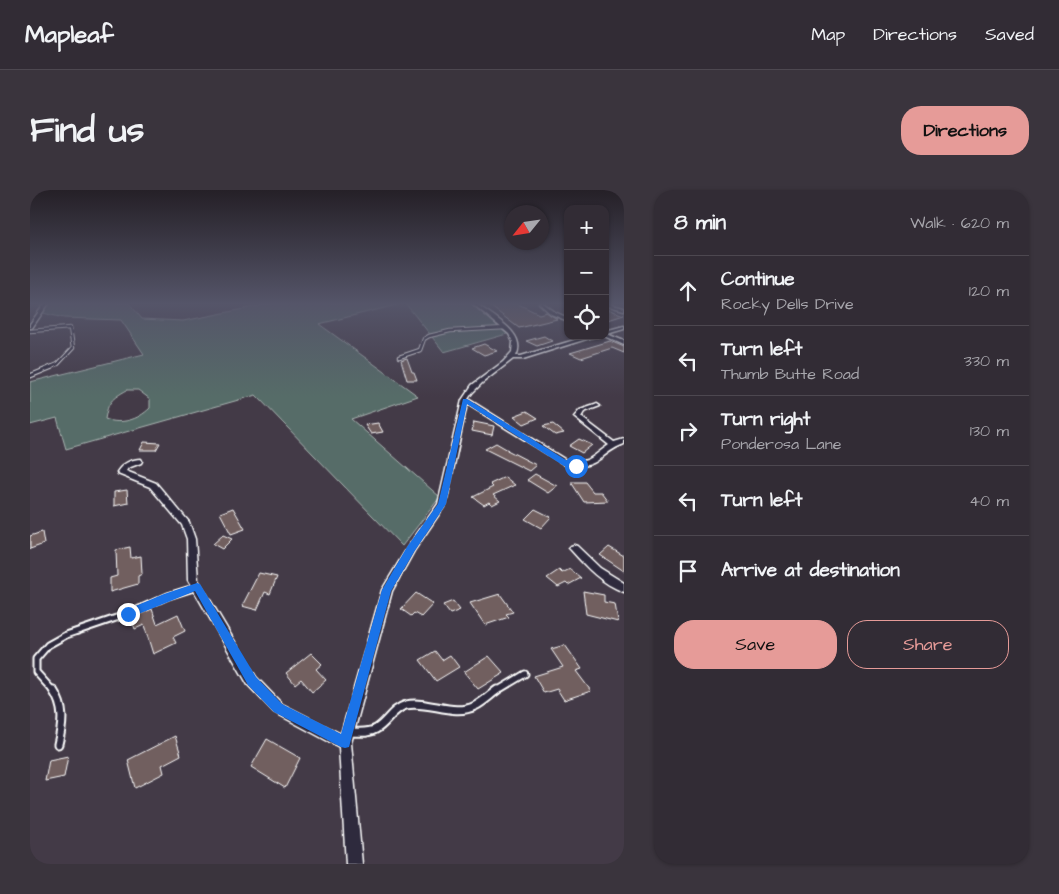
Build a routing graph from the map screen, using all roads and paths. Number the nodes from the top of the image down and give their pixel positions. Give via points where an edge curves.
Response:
1 (71, 334) edge
2 (435, 334) edge
3 (511, 334) edge
4 (609, 336) edge
5 (581, 340) edge
6 (624, 343) edge
7 (399, 357) dead end
8 (512, 357) junction
9 (30, 376) edge
10 (465, 400) junction
11 (597, 406) dead end
12 (624, 440) edge
13 (613, 445) junction
14 (138, 461) dead end
15 (574, 548) dead end
16 (197, 587) junction
17 (624, 588) edge
18 (526, 674) dead end
19 (346, 737) junction
20 (58, 744) dead end
21 (354, 864) edge

1 - 9 lane via 73,348 58,364
2 - 7 lane via 425,338 417,352
3 - 8 street via 516,350
4 - 6 street
5 - 8 street via 522,358
8 - 10 street via 477,383
10 - 13 street via 567,464 584,466
10 - 19 street via 442,504 410,549 387,590
11 - 13 street via 582,411 577,417
12 - 13 street
14 - 16 street via 125,466 121,472 152,485 186,524 193,580
15 - 17 street via 590,567
16 - 19 street via 252,681 278,708
16 - 20 lane via 66,635 48,645 36,659 36,672 58,698 64,718
18 - 19 lane via 504,685 474,707 462,710 413,704 403,706 377,729
19 - 21 street

